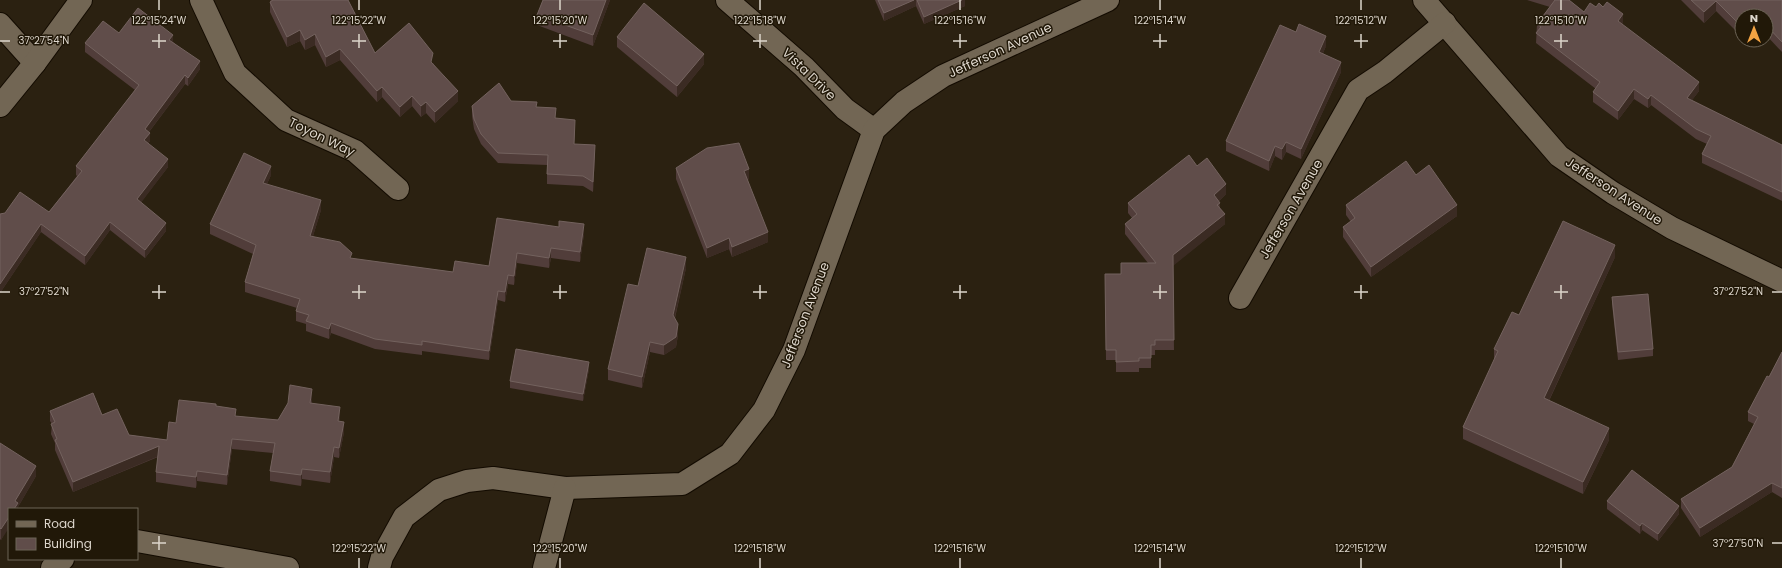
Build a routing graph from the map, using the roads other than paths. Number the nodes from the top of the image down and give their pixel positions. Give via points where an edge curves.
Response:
1 (81, 0) edge
2 (201, 0) edge
3 (727, 0) edge
4 (1108, 0) edge
5 (1424, 0) edge
6 (1445, 23) junction
7 (0, 24) edge
8 (35, 63) junction
9 (0, 106) edge
10 (874, 130) junction
11 (398, 190) dead end
12 (1782, 281) edge
13 (1240, 298) dead end
14 (565, 488) junction
15 (138, 541) edge
16 (62, 560) edge
17 (52, 568) edge
18 (288, 568) edge
19 (379, 568) edge
20 (544, 568) edge

1 - 8 street
2 - 11 street, Toyon Way via 235,73 286,120 355,151
3 - 10 street, Vista Drive via 804,67 845,109
4 - 10 street, Jefferson Avenue via 943,76 904,102
5 - 6 street, Jefferson Avenue
6 - 12 street, Jefferson Avenue via 1559,156 1613,193 1672,228
6 - 13 street, Jefferson Avenue via 1385,72 1358,90
7 - 8 street
8 - 9 street
10 - 14 street, Jefferson Avenue via 794,350 764,410 730,454 682,484
14 - 19 street, Jefferson Avenue via 493,478 467,481 439,490 404,517 382,557
14 - 20 street
15 - 18 street
16 - 17 street

